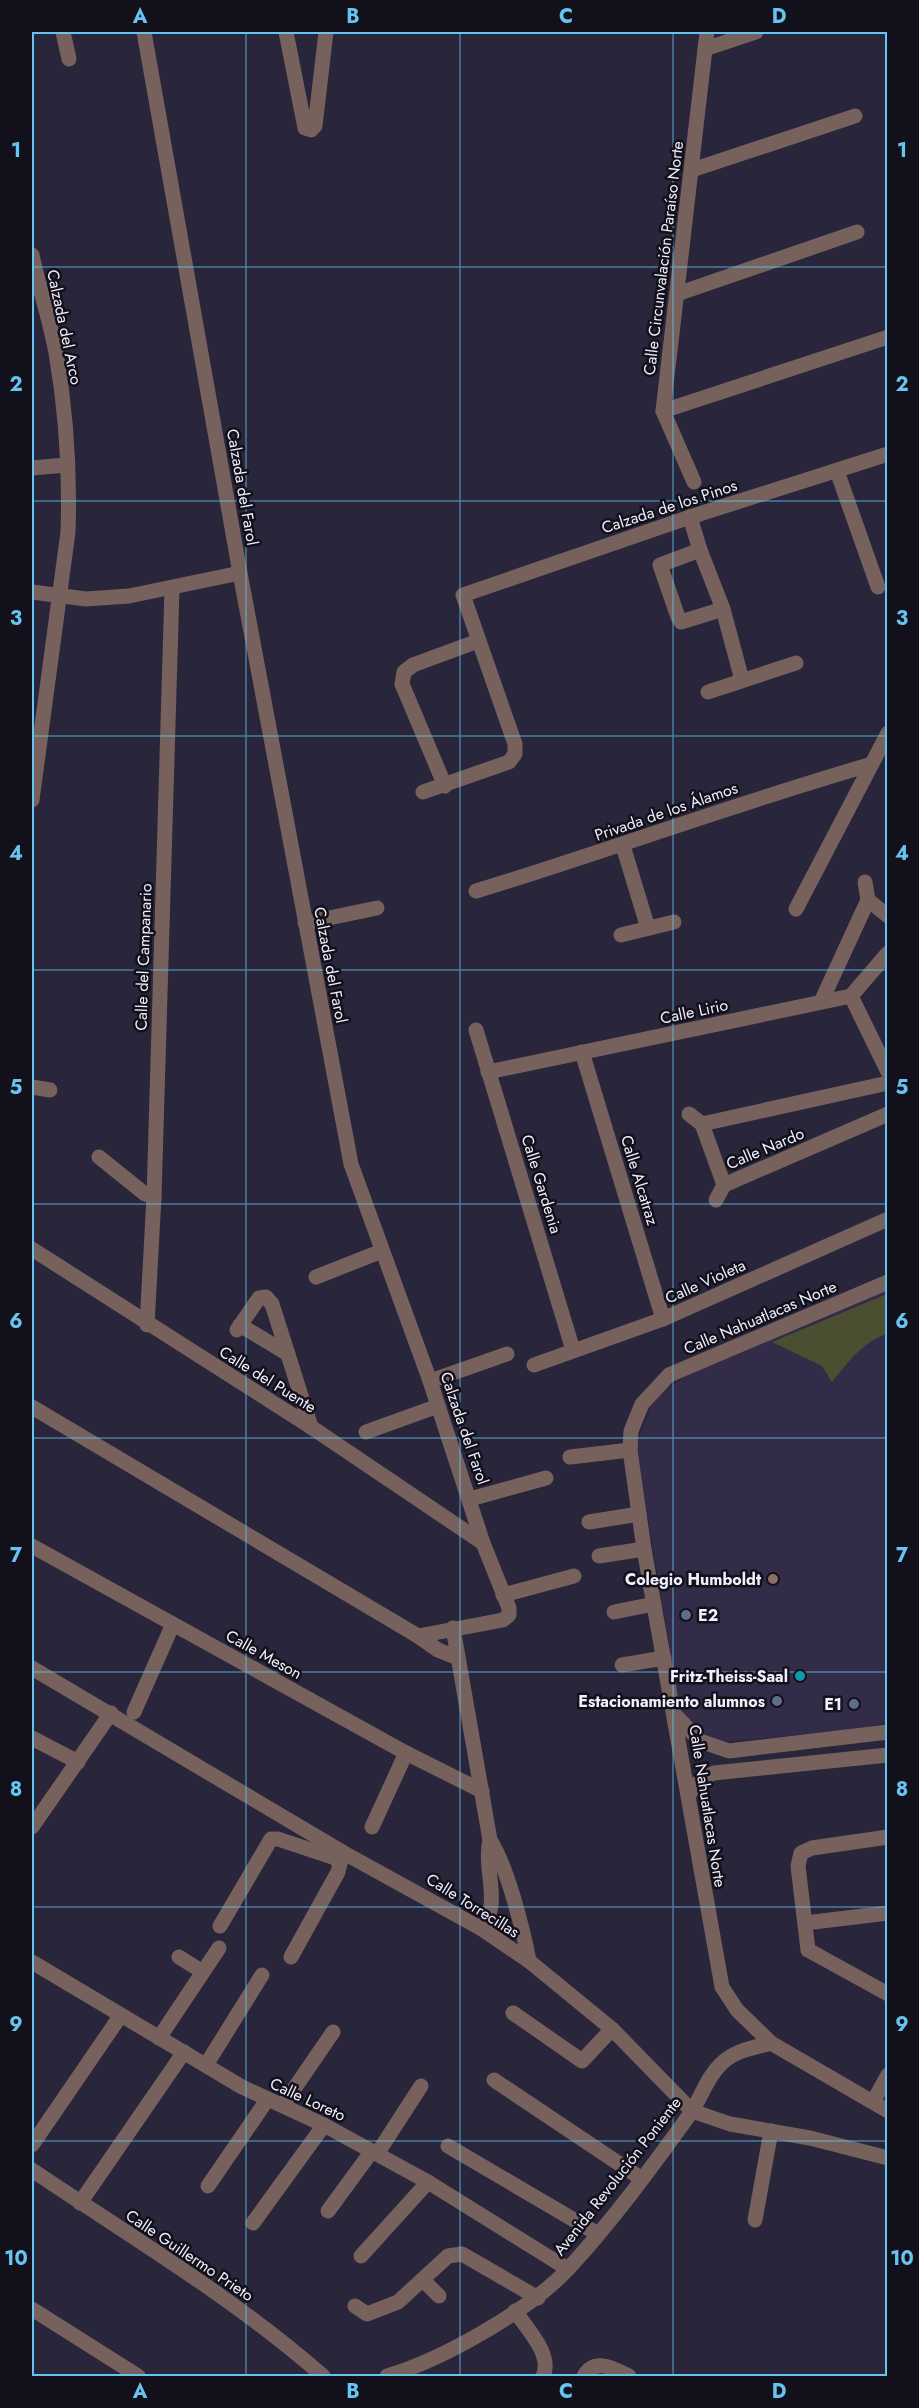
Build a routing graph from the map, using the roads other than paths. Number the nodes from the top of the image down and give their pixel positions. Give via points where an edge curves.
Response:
1 (63, 32) edge
2 (144, 32) edge
3 (286, 32) edge
4 (327, 32) edge
5 (707, 32) edge
6 (756, 32) edge
7 (705, 49) junction
8 (69, 59) dead end
9 (855, 116) dead end
10 (692, 170) junction
11 (857, 232) dead end
12 (32, 255) edge
13 (677, 294) junction
14 (888, 337) edge
15 (663, 411) junction
16 (888, 454) edge
17 (66, 465) junction
18 (32, 468) edge
19 (837, 471) junction
20 (694, 482) dead end
21 (690, 517) junction
22 (700, 550) junction
23 (240, 573) junction
24 (878, 587) dead end
25 (172, 589) junction
26 (32, 592) edge
27 (59, 597) junction
28 (723, 609) junction
29 (478, 641) junction
30 (796, 663) dead end
31 (742, 680) junction
32 (708, 692) dead end
33 (38, 708) edge
34 (888, 733) edge
35 (869, 765) junction
36 (445, 786) junction
37 (423, 792) dead end
38 (32, 800) edge
39 (622, 846) junction
40 (865, 882) dead end
41 (476, 891) dead end
42 (868, 900) junction
43 (377, 908) dead end
44 (796, 909) dead end
45 (888, 916) edge
46 (674, 922) dead end
47 (305, 923) junction
48 (648, 928) junction
49 (621, 935) dead end
50 (888, 953) edge
51 (851, 996) junction
52 (821, 1002) junction
53 (476, 1030) dead end
54 (582, 1052) junction
55 (488, 1072) junction
56 (888, 1072) edge
57 (888, 1083) edge
58 (32, 1087) edge
59 (50, 1090) dead end
60 (689, 1114) dead end
61 (888, 1114) edge
62 (702, 1124) junction
63 (99, 1157) dead end
64 (724, 1185) junction
65 (154, 1197) junction
66 (716, 1200) dead end
67 (888, 1220) edge
68 (32, 1249) edge
69 (382, 1251) junction
70 (316, 1277) dead end
71 (888, 1282) edge
72 (663, 1319) junction
73 (147, 1325) junction
74 (573, 1350) junction
75 (507, 1353) dead end
76 (288, 1354) junction
77 (534, 1365) dead end
78 (430, 1381) junction
79 (438, 1406) junction
80 (32, 1407) edge
81 (312, 1427) junction
82 (366, 1432) dead end
83 (630, 1450) junction
84 (570, 1457) dead end
85 (546, 1478) dead end
86 (470, 1499) junction
87 (639, 1514) junction
88 (589, 1522) dead end
89 (483, 1543) junction
90 (32, 1546) edge
91 (644, 1549) junction
92 (599, 1556) dead end
93 (574, 1575) dead end
94 (504, 1595) junction
95 (654, 1604) junction
96 (614, 1612) dead end
97 (173, 1624) junction
98 (453, 1628) junction
99 (418, 1636) junction
100 (458, 1658) junction
101 (664, 1658) junction
102 (622, 1665) dead end
103 (32, 1668) edge
104 (134, 1712) dead end
105 (111, 1713) junction
106 (675, 1715) junction
107 (888, 1732) edge
108 (32, 1738) edge
109 (729, 1751) junction
110 (406, 1753) junction
111 (888, 1755) edge
112 (78, 1762) junction
113 (730, 1770) junction
114 (482, 1791) junction
115 (688, 1794) junction
116 (32, 1827) edge
117 (372, 1827) dead end
118 (304, 1829) junction
119 (888, 1837) edge
120 (490, 1840) junction
121 (298, 1845) junction
122 (504, 1870) junction
123 (488, 1872) junction
124 (888, 1914) edge
125 (805, 1923) junction
126 (220, 1926) dead end
127 (482, 1929) junction
128 (219, 1948) dead end
129 (179, 1957) dead end
130 (291, 1957) dead end
131 (529, 1961) junction
132 (32, 1962) edge
133 (203, 1972) junction
134 (262, 1975) dead end
135 (888, 1994) edge
136 (513, 2013) dead end
137 (120, 2015) junction
138 (612, 2030) junction
139 (333, 2032) dead end
140 (159, 2038) junction
141 (771, 2043) junction
142 (183, 2052) junction
143 (206, 2065) junction
144 (888, 2075) edge
145 (494, 2080) dead end
146 (421, 2086) dead end
147 (267, 2100) junction
148 (873, 2102) junction
149 (283, 2105) junction
150 (692, 2111) junction
151 (888, 2111) edge
152 (324, 2125) junction
153 (771, 2131) junction
154 (32, 2145) edge
155 (448, 2146) dead end
156 (374, 2152) junction
157 (888, 2158) edge
158 (32, 2170) edge
159 (642, 2179) junction
160 (428, 2182) junction
161 (208, 2186) dead end
162 (80, 2203) junction
163 (328, 2211) dead end
164 (755, 2220) dead end
165 (254, 2223) dead end
166 (598, 2234) junction
167 (361, 2256) dead end
168 (568, 2269) junction
169 (423, 2280) junction
170 (439, 2296) dead end
171 (538, 2298) junction
172 (355, 2306) dead end
173 (32, 2309) edge
174 (515, 2311) junction
175 (138, 2376) edge
176 (323, 2376) edge
177 (387, 2376) edge
178 (543, 2376) edge
179 (584, 2376) edge
180 (629, 2376) edge

1 - 8 street
2 - 23 street, Calzada del Farol
3 - 4 street via 305,128 311,130 315,126
5 - 7 street, Calle Circunvalación Paraíso Norte
6 - 7 street
7 - 10 street, Calle Circunvalación Paraíso Norte
9 - 10 street
10 - 13 street, Calle Circunvalación Paraíso Norte
11 - 13 street
12 - 17 street, Calzada del Arco via 56,351
13 - 15 street, Calle Circunvalación Paraíso Norte
14 - 15 street
15 - 20 street
16 - 19 street, Calzada de los Pinos
17 - 18 street
17 - 27 street, Calzada del Arco via 68,532
19 - 21 street, Calzada de los Pinos
19 - 24 street
21 - 22 street
21 - 29 street, Calzada de los Pinos via 463,595
22 - 28 street
22 - 28 street via 660,565 678,618 688,621
23 - 25 street
23 - 47 street, Calzada del Farol
25 - 27 street via 129,596
25 - 65 street, Calle del Campanario
26 - 27 street
27 - 33 street, Calzada del Arco
28 - 31 street
29 - 36 street via 515,744 515,754 509,762
29 - 36 street via 404,672 402,684
30 - 31 street
31 - 32 street
33 - 38 street, Calzada del Arco
34 - 35 street
35 - 39 street, Privada de los Álamos via 784,789
35 - 44 street
36 - 37 street
39 - 41 street, Privada de los Álamos
39 - 48 street
40 - 42 street
42 - 45 street
42 - 52 street
43 - 47 street
46 - 48 street
47 - 69 street, Calzada del Farol via 351,1164
48 - 49 street
50 - 51 street
51 - 52 street, Calle Lirio
51 - 56 street
52 - 54 street, Calle Lirio
53 - 55 street, Calle Gardenia
54 - 55 street, Calle Lirio
54 - 72 street, Calle Alcatraz
55 - 74 street, Calle Gardenia
57 - 62 street, Calle Nardo
58 - 59 street
60 - 62 street
61 - 64 street, Calle Nardo
62 - 64 street, Calle Nardo
63 - 65 street
64 - 66 street
65 - 73 street, Calle del Campanario
67 - 72 street, Calle Violeta
68 - 73 street, Calle del Puente
69 - 70 street
69 - 78 street, Calzada del Farol
71 - 83 street, Calle Nahuatlacas Norte via 669,1375 642,1404 631,1431
72 - 74 street, Calle Violeta
73 - 81 street, Calle del Puente
74 - 77 street, Calle Violeta
75 - 78 street
76 - 76 street via 272,1304 266,1297 259,1298 239,1327
76 - 81 street
78 - 79 street, Calzada del Farol
79 - 82 street
79 - 86 street, Calzada del Farol
80 - 99 street
81 - 89 street, Calle del Puente
83 - 84 street
83 - 87 street, Calle Nahuatlacas Norte
85 - 86 street
86 - 89 street, Calzada del Farol
87 - 88 street
87 - 91 street, Calle Nahuatlacas Norte
89 - 94 street, Calzada del Farol
90 - 97 street, Calle Meson
91 - 92 street
91 - 95 street, Calle Nahuatlacas Norte
93 - 94 street
94 - 98 street, Calzada del Farol via 509,1608 504,1620
95 - 96 street
95 - 101 street, Calle Nahuatlacas Norte
97 - 104 street
97 - 110 street, Calle Meson
98 - 99 street
98 - 100 street
99 - 100 street
100 - 114 street
101 - 102 street
101 - 106 street, Calle Nahuatlacas Norte
103 - 105 street, Calle Torrecillas
105 - 112 street
105 - 118 street, Calle Torrecillas
106 - 109 street via 700,1742
106 - 115 street, Calle Nahuatlacas Norte
107 - 109 street
108 - 112 street
109 - 113 street
110 - 114 street, Calle Meson
110 - 117 street
111 - 113 street
112 - 116 street
113 - 115 street via 701,1779
114 - 120 street
115 - 141 street, Calle Nahuatlacas Norte via 722,1987 737,2010
118 - 121 street
118 - 127 street, Calle Torrecillas
119 - 125 street via 801,1853 798,1866
120 - 122 street
120 - 123 street
121 - 126 street via 278,1839 267,1843
121 - 130 street via 335,1858 340,1864
122 - 123 street
122 - 131 street
123 - 127 street via 494,1898
124 - 125 street
125 - 135 street via 808,1950
127 - 131 street, Calle Torrecillas
128 - 133 street
129 - 133 street
131 - 138 street, Calle Torrecillas
132 - 137 street, Calle Loreto
133 - 140 street
134 - 143 street
136 - 138 street via 582,2061
137 - 140 street, Calle Loreto
137 - 154 street
138 - 150 street, Calle Torrecillas
139 - 149 street
140 - 142 street, Calle Loreto
141 - 148 street
141 - 150 street, Avenida Revolución Poniente via 742,2050 720,2064
142 - 143 street, Calle Loreto
142 - 162 street
143 - 147 street, Calle Loreto
144 - 148 street
145 - 159 street
146 - 156 street
147 - 149 street, Calle Loreto
147 - 161 street
148 - 151 street
149 - 152 street, Calle Loreto
150 - 153 street, Calle Torrecillas via 730,2124
150 - 159 street, Avenida Revolución Poniente
152 - 156 street, Calle Loreto
152 - 165 street
153 - 157 street, Calle Torrecillas
153 - 164 street
155 - 166 street
156 - 160 street, Calle Loreto
156 - 163 street
158 - 162 street, Calle Guillermo Prieto
159 - 166 street, Avenida Revolución Poniente
160 - 167 street
160 - 168 street, Calle Loreto
162 - 176 street, Calle Guillermo Prieto via 219,2296
166 - 168 street, Avenida Revolución Poniente
168 - 171 street, Avenida Revolución Poniente
169 - 170 street
169 - 171 street via 448,2256 462,2254
169 - 172 street via 398,2302 367,2314
171 - 174 street, Avenida Revolución Poniente
173 - 175 street
174 - 177 street, Avenida Revolución Poniente via 447,2351
174 - 178 street via 544,2356
179 - 180 street via 599,2365 607,2365

